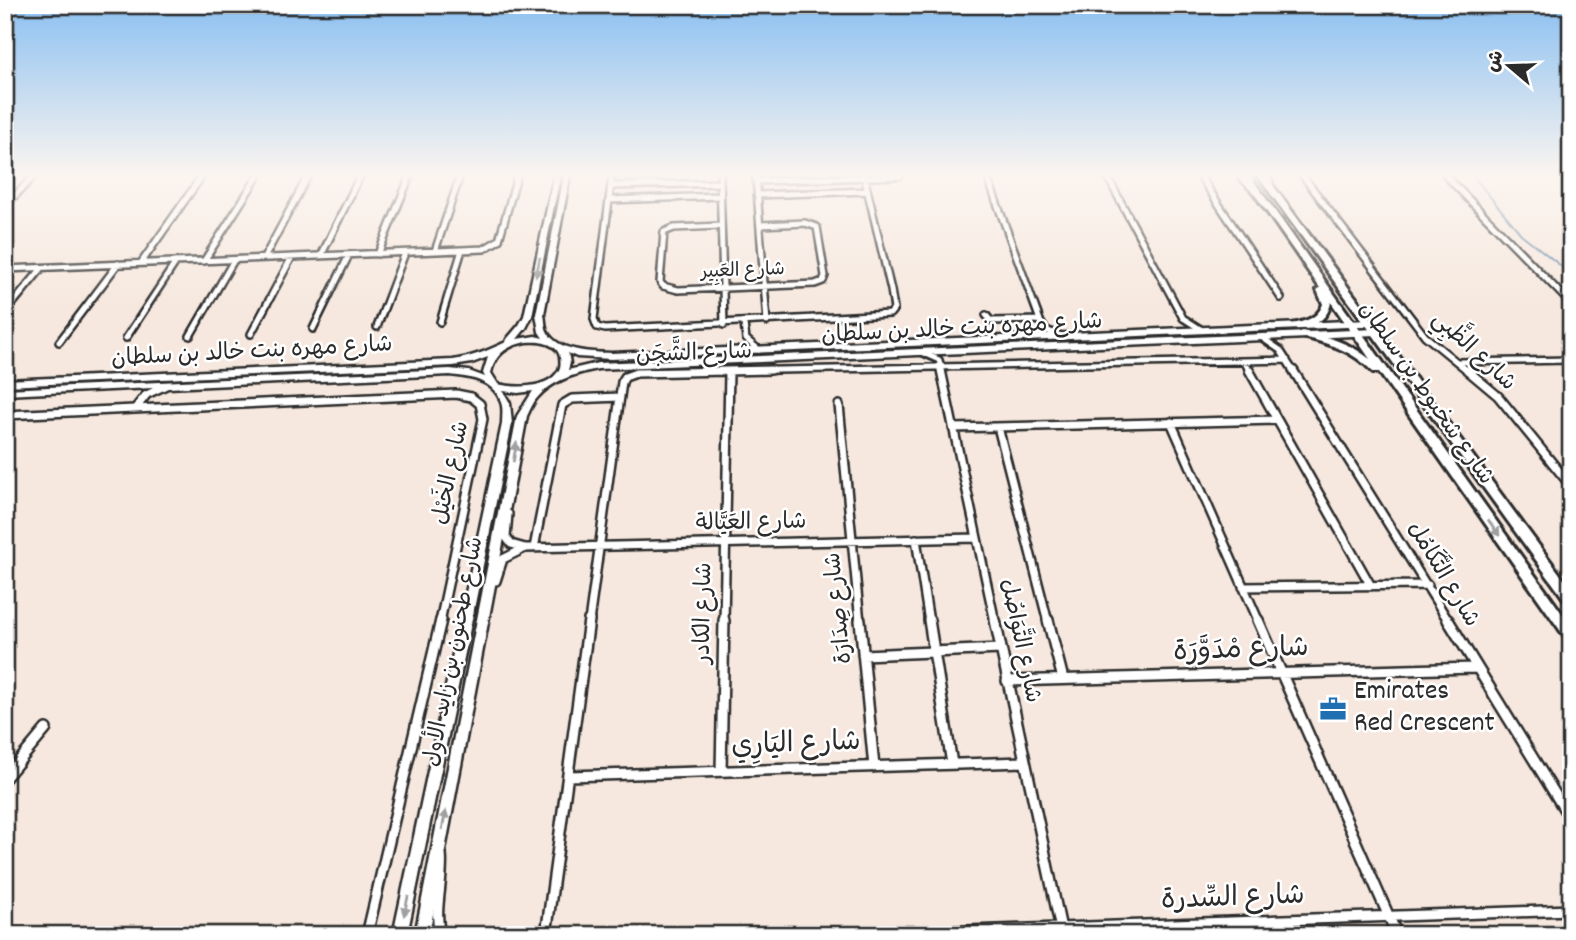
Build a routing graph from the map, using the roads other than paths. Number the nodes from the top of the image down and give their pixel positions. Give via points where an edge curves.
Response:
1 (171, 220) edge
2 (230, 220) edge
3 (284, 220) edge
4 (339, 220) edge
5 (393, 220) edge
6 (445, 220) edge
7 (505, 220) edge
8 (548, 220) edge
9 (558, 220) edge
10 (607, 220) edge
11 (720, 220) edge
12 (759, 220) edge
13 (874, 220) edge
14 (1003, 220) edge
15 (1130, 220) edge
16 (1229, 220) edge
17 (1277, 220) edge
18 (1292, 220) edge
19 (1336, 220) edge
20 (1489, 220) edge
21 (760, 225) junction
22 (720, 226) junction
23 (1287, 234) junction
24 (462, 250) junction
25 (435, 251) junction
26 (405, 253) junction
27 (379, 254) junction
28 (349, 255) junction
29 (321, 256) junction
30 (292, 257) junction
31 (264, 258) junction
32 (234, 260) junction
33 (204, 261) junction
34 (176, 262) junction
35 (141, 263) junction
36 (118, 264) junction
37 (42, 268) junction
38 (1311, 268) junction
39 (5, 269) edge
40 (764, 287) junction
41 (722, 289) junction
42 (1281, 298) dead end
43 (1571, 304) edge
44 (5, 313) edge
45 (986, 316) dead end
46 (1182, 318) junction
47 (1040, 321) junction
48 (440, 322) dead end
49 (767, 322) junction
50 (744, 324) junction
51 (724, 325) junction
52 (377, 327) dead end
53 (1364, 327) junction
54 (313, 329) dead end
55 (1202, 330) junction
56 (1299, 330) junction
57 (1179, 332) junction
58 (251, 334) dead end
59 (190, 336) dead end
60 (1061, 336) junction
61 (1276, 336) junction
62 (1261, 337) junction
63 (126, 338) dead end
64 (1032, 338) junction
65 (746, 339) junction
66 (59, 342) dead end
67 (556, 344) junction
68 (501, 348) junction
69 (958, 349) junction
70 (759, 350) junction
71 (1280, 350) junction
72 (736, 351) junction
73 (919, 351) junction
74 (1287, 360) junction
75 (1571, 360) edge
76 (1244, 361) junction
77 (1456, 362) junction
78 (940, 364) junction
79 (729, 372) junction
80 (5, 383) edge
81 (183, 383) junction
82 (549, 383) junction
83 (494, 385) junction
84 (5, 392) edge
85 (620, 397) junction
86 (839, 405) dead end
87 (135, 409) junction
88 (5, 415) edge
89 (1277, 420) junction
90 (1171, 422) junction
91 (998, 427) junction
92 (953, 428) junction
93 (1434, 443) junction
94 (1571, 486) edge
95 (508, 489) junction
96 (977, 538) junction
97 (916, 539) junction
98 (852, 541) junction
99 (725, 544) junction
100 (599, 547) junction
101 (530, 548) junction
102 (1428, 585) junction
103 (1371, 586) junction
104 (1243, 587) junction
105 (1571, 599) edge
106 (480, 629) junction
107 (1571, 635) edge
108 (1001, 649) junction
109 (933, 652) junction
110 (863, 654) junction
111 (1475, 668) junction
112 (1281, 673) junction
113 (1063, 679) junction
114 (1007, 681) junction
115 (47, 729) dead end
116 (1025, 762) junction
117 (952, 764) junction
118 (874, 767) junction
119 (721, 771) junction
120 (568, 776) junction
121 (5, 778) edge
122 (1571, 820) edge
123 (439, 846) junction
124 (1571, 910) edge
125 (1390, 918) junction
126 (1061, 929) junction
127 (1179, 930) edge
128 (367, 935) edge
129 (400, 935) edge
130 (422, 935) edge
131 (440, 935) edge
132 (546, 935) edge
133 (854, 935) edge
134 (1397, 935) edge

1 - 35 street
2 - 33 street
3 - 31 street
4 - 29 street
5 - 27 street
6 - 25 street
7 - 24 street via 499,240 489,248
8 -> 68 street via 528,316 520,332
9 - 67 street via 540,314 541,326
10 - 51 street via 596,325 608,329
11 - 22 street
12 - 21 street
13 - 49 street via 893,311 883,316
14 - 47 street
15 - 46 street
16 - 42 street
17 - 23 main road, شارع شخبوط بن سلطان
18 - 53 main road, شارع شخبوط بن سلطان
19 - 77 street, شارع الظَّبِي via 1425,336
20 - 43 street
21 - 40 street
21 - 40 street, شارع العَبِير via 805,223 817,227 825,276 815,284
22 - 41 street
22 - 41 street, شارع العَبِير via 664,232 660,282 671,290
23 - 38 main road, شارع شخبوط بن سلطان
23 - 56 main road via 1326,304 1317,320
24 - 25 street
24 - 48 street
25 - 26 street
26 - 27 street
26 - 52 street
27 - 28 street
28 - 29 street
28 - 54 street
29 - 30 street
30 - 31 street
30 - 58 street
31 - 32 street
32 - 33 street
32 - 59 street
33 - 34 street
34 - 35 street
34 - 63 street
35 - 36 street
36 - 37 street
36 - 66 street
37 - 39 street
37 - 44 street
38 - 53 main road, شارع شخبوط بن سلطان
38 - 53 main road via 1328,280
40 - 41 street, شارع العَبِير
40 - 49 street
41 - 51 street
45 - 47 street via 991,321
46 - 55 street
46 - 57 street
47 - 60 street
47 - 64 street
49 - 50 street
50 - 51 street
50 - 65 street
53 - 56 street, شارع مهره بنت خالد بن سلطان
53 - 93 main road, شارع شخبوط بن سلطان
53 - 105 main road, شارع شخبوط بن سلطان via 1426,400
55 - 56 street, شارع مهره بنت خالد بن سلطان
55 - 57 street, شارع مهره بنت خالد بن سلطان
56 - 61 street, شارع مهره بنت خالد بن سلطان
56 - 93 main road via 1364,358
57 - 60 street, شارع مهره بنت خالد بن سلطان
60 - 64 street, شارع مهره بنت خالد بن سلطان
61 - 62 street, شارع مهره بنت خالد بن سلطان
61 - 71 street, شارع التَّكَامُل
62 - 69 street, شارع مهره بنت خالد بن سلطان
62 - 71 street, شارع التَّكَامُل
64 - 70 street, شارع مهره بنت خالد بن سلطان
65 - 70 street
65 - 72 street
67 - 68 street via 529,339
67 - 72 street, شارع مهره بنت خالد بن سلطان via 577,354 600,357
67 - 82 street via 564,351 566,363
68 - 80 street, شارع مهره بنت خالد بن سلطان via 453,363
68 - 83 street via 487,367
69 - 73 street, شارع مهره بنت خالد بن سلطان
69 - 78 street
70 - 72 street, شارع مهره بنت خالد بن سلطان
71 - 74 street, شارع التَّكَامُل
73 - 78 street
73 - 82 street, شارع مهره بنت خالد بن سلطان via 598,366
74 - 76 street, شارع الشَّجَن
74 - 102 street, شارع التَّكَامُل
75 - 77 street
76 - 78 street, شارع الشَّجَن
76 - 89 street
77 - 94 street, شارع الظَّبِي via 1499,396
78 - 79 street, شارع الشَّجَن
78 - 92 street, شارع التَّوَاصُل
79 - 85 street, شارع الشَّجَن via 632,374 623,379
79 - 99 street, شارع الكادر
81 - 83 street, شارع مهره بنت خالد بن سلطان via 450,372
81 - 84 street, شارع مهره بنت خالد بن سلطان
81 - 87 street via 152,391
82 - 83 street via 521,391
95 -> 82 street, شارع طحنون بن زايد الأول via 522,416 533,396
83 -> 129 street, شارع طحنون بن زايد الأول via 506,403 506,424
85 - 100 street, شارع الشَّجَن
85 - 101 street via 572,399 562,405
86 - 98 street, شارع صِدَارَة
87 - 88 street, شارع الخَيْل
87 - 128 street, شارع الخَيْل via 457,394 474,399 482,408 437,638
89 - 90 street
89 - 103 street
90 - 91 street
90 - 104 street
91 - 92 street
91 - 113 street
92 - 96 street, شارع التَّوَاصُل
93 -> 107 main road, شارع شخبوط بن سلطان
95 - 101 street via 506,539 511,545
95 - 106 street, شارع طحنون بن زايد الأول
96 - 97 street, شارع العَيَّالة
96 - 108 street, شارع التَّوَاصُل
97 - 98 street, شارع العَيَّالة
97 - 109 street
98 - 99 street, شارع العَيَّالة
98 - 110 street, شارع صِدَارَة
99 - 100 street, شارع العَيَّالة
99 - 119 street, شارع الكادر
100 - 101 street, شارع العَيَّالة
100 - 120 street, شارع الشَّجَن
101 - 106 street via 507,555 499,565
102 - 103 street
102 - 111 street, شارع التَّكَامُل
103 - 104 street
104 - 112 street
123 -> 106 street, شارع طحنون بن زايد الأول
108 - 109 street
108 - 114 street, شارع التَّوَاصُل
109 - 110 street
109 - 117 street
110 - 118 street, شارع صِدَارَة
111 - 112 street, شارع مْدَوَّرَة
111 - 122 street, شارع التَّكَامُل
112 - 113 street, شارع مْدَوَّرَة
112 - 125 street
113 - 114 street, شارع مْدَوَّرَة
114 - 116 street, شارع التَّوَاصُل
115 - 121 street
116 - 117 street, شارع اليَارِي
116 - 126 street, شارع التَّوَاصُل
117 - 118 street, شارع اليَارِي
118 - 119 street, شارع اليَارِي
119 - 120 street, شارع اليَارِي
120 - 132 street, شارع الشَّجَن
123 - 130 street, شارع طحنون بن زايد الأول
123 - 131 street via 443,868 436,919
124 - 125 street, شارع السِّدرة
125 - 127 street, شارع السِّدرة
125 - 134 street
126 - 127 street, شارع السِّدرة
126 - 133 street, شارع السِّدرة

